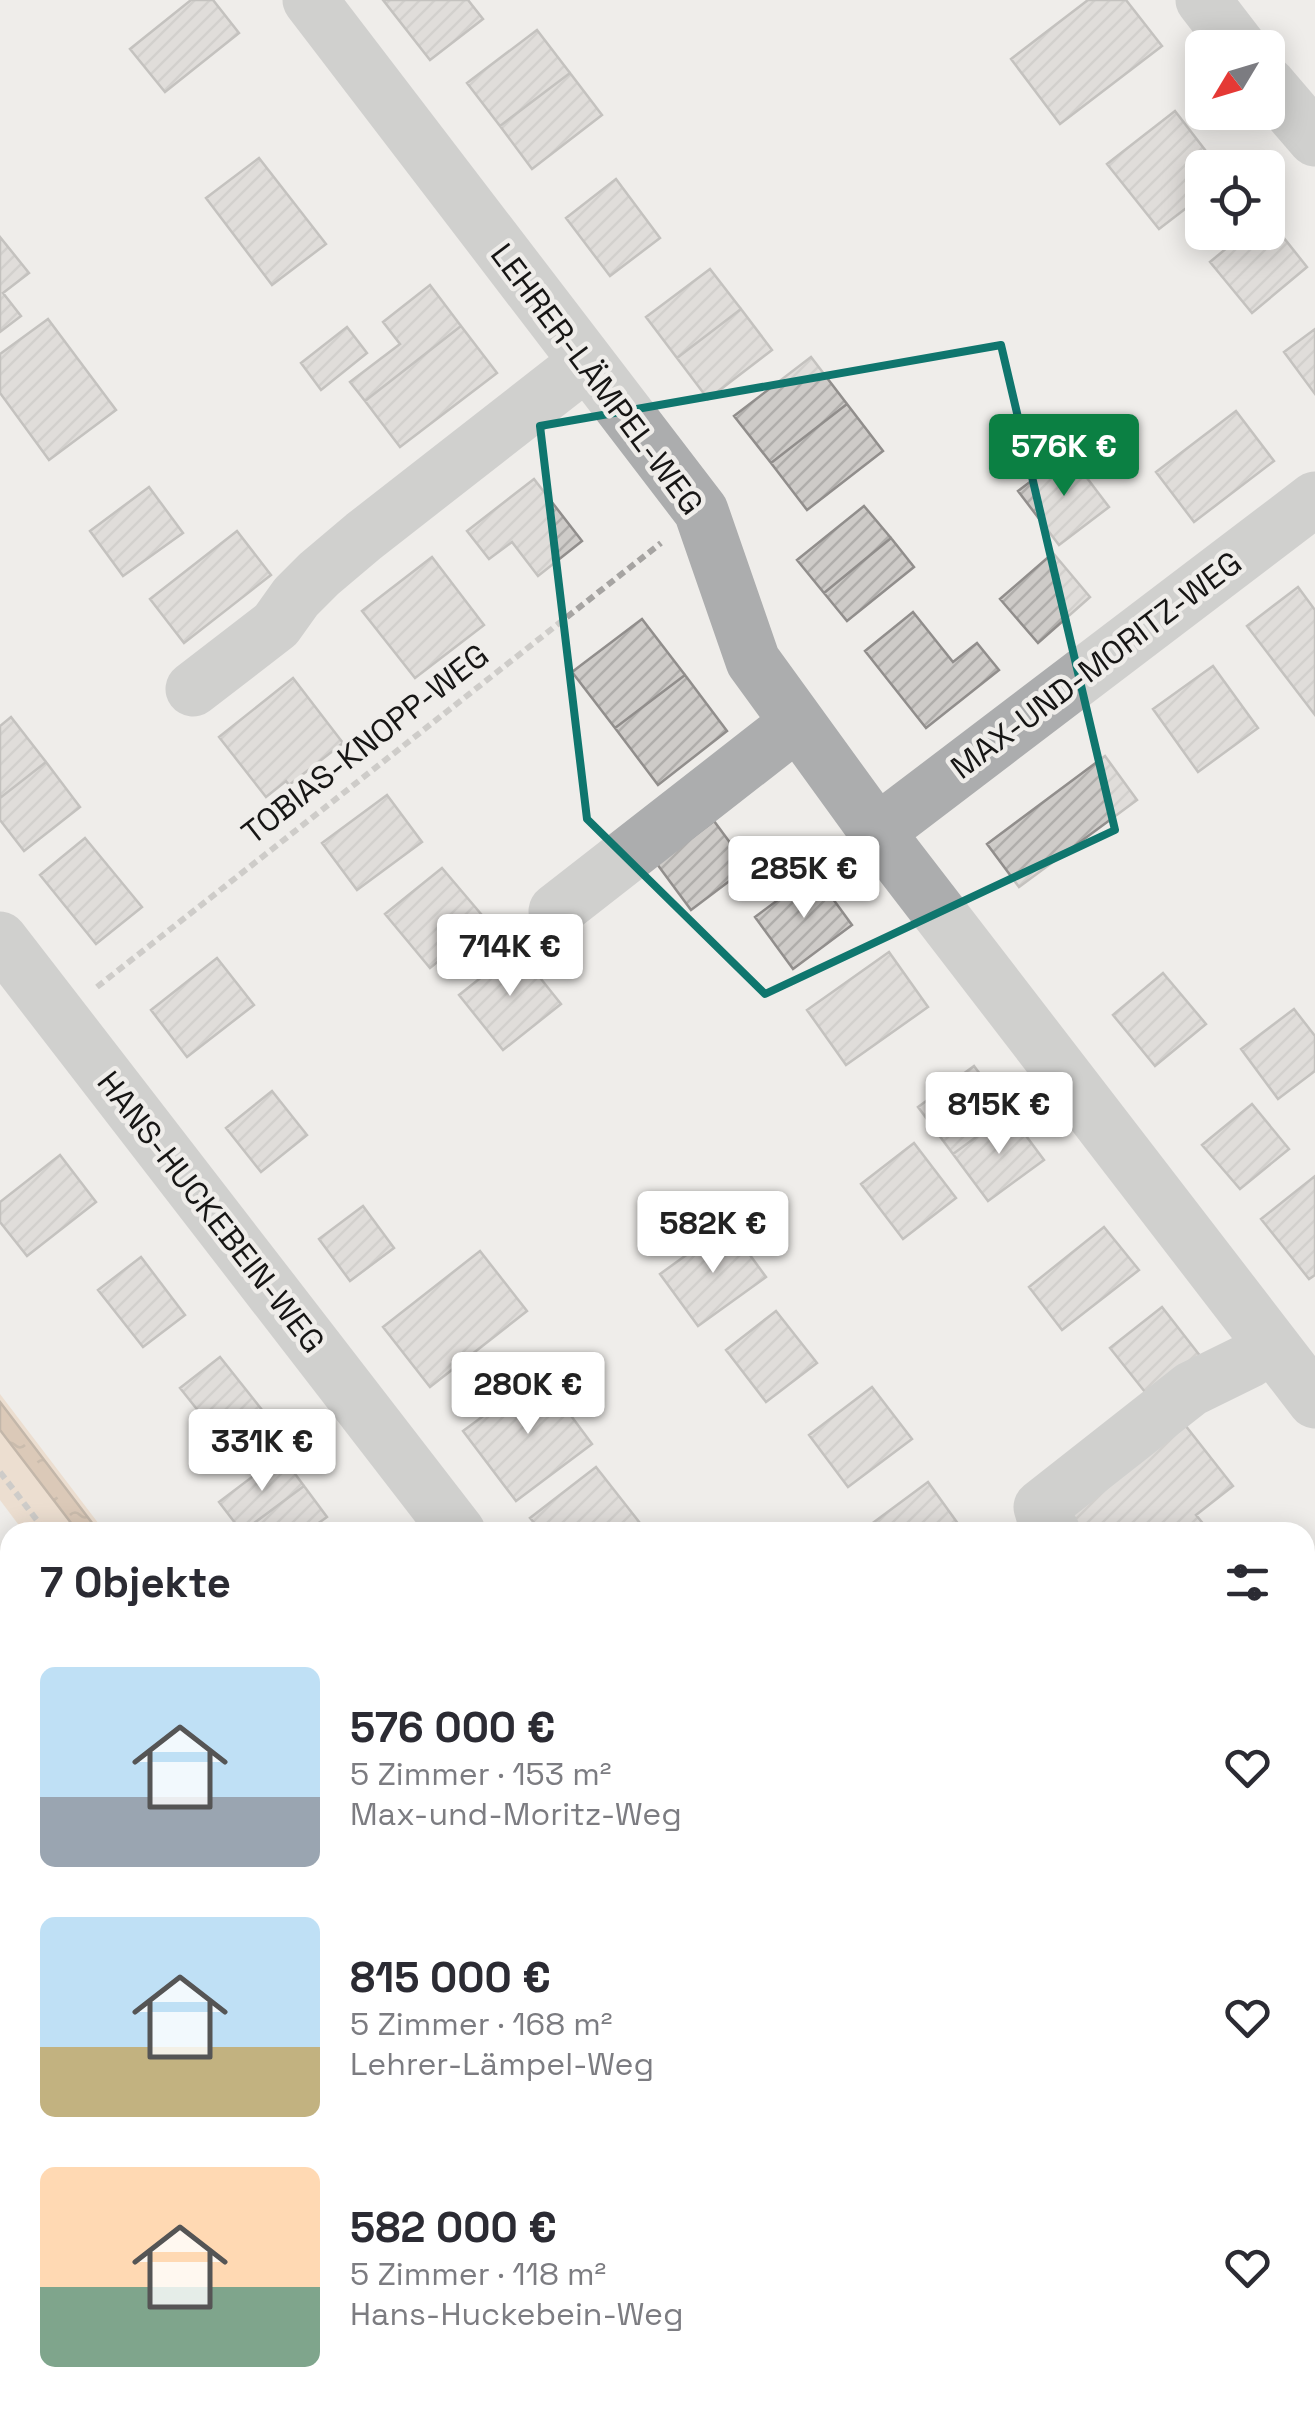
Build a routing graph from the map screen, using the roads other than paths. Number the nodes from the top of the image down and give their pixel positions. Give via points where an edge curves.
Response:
1 (310, 0) edge
2 (1203, 0) edge
3 (1226, 30) edge
4 (1285, 104) edge
5 (1315, 138) edge
6 (581, 354) junction
7 (1315, 499) edge
8 (318, 544) dead end
9 (192, 689) dead end
10 (798, 723) junction
11 (877, 832) junction
12 (556, 911) dead end
13 (0, 939) edge
14 (1272, 1344) junction
15 (1315, 1401) edge
16 (450, 1522) edge
17 (1045, 1522) edge

1 - 6 street, LEHRER-LÄMPEL-WEG
2 - 3 street
4 - 5 street
6 - 8 street
6 - 9 street via 319,574 276,625
6 - 10 street, LEHRER-LÄMPEL-WEG via 701,511 752,661
7 - 11 street, MAX-UND-MORITZ-WEG
10 - 11 street, LEHRER-LÄMPEL-WEG
10 - 12 street
11 - 14 street, LEHRER-LÄMPEL-WEG
13 - 16 street, HANS-HUCKEBEIN-WEG
14 - 15 street, LEHRER-LÄMPEL-WEG
14 - 17 street via 1191,1390 1041,1507

